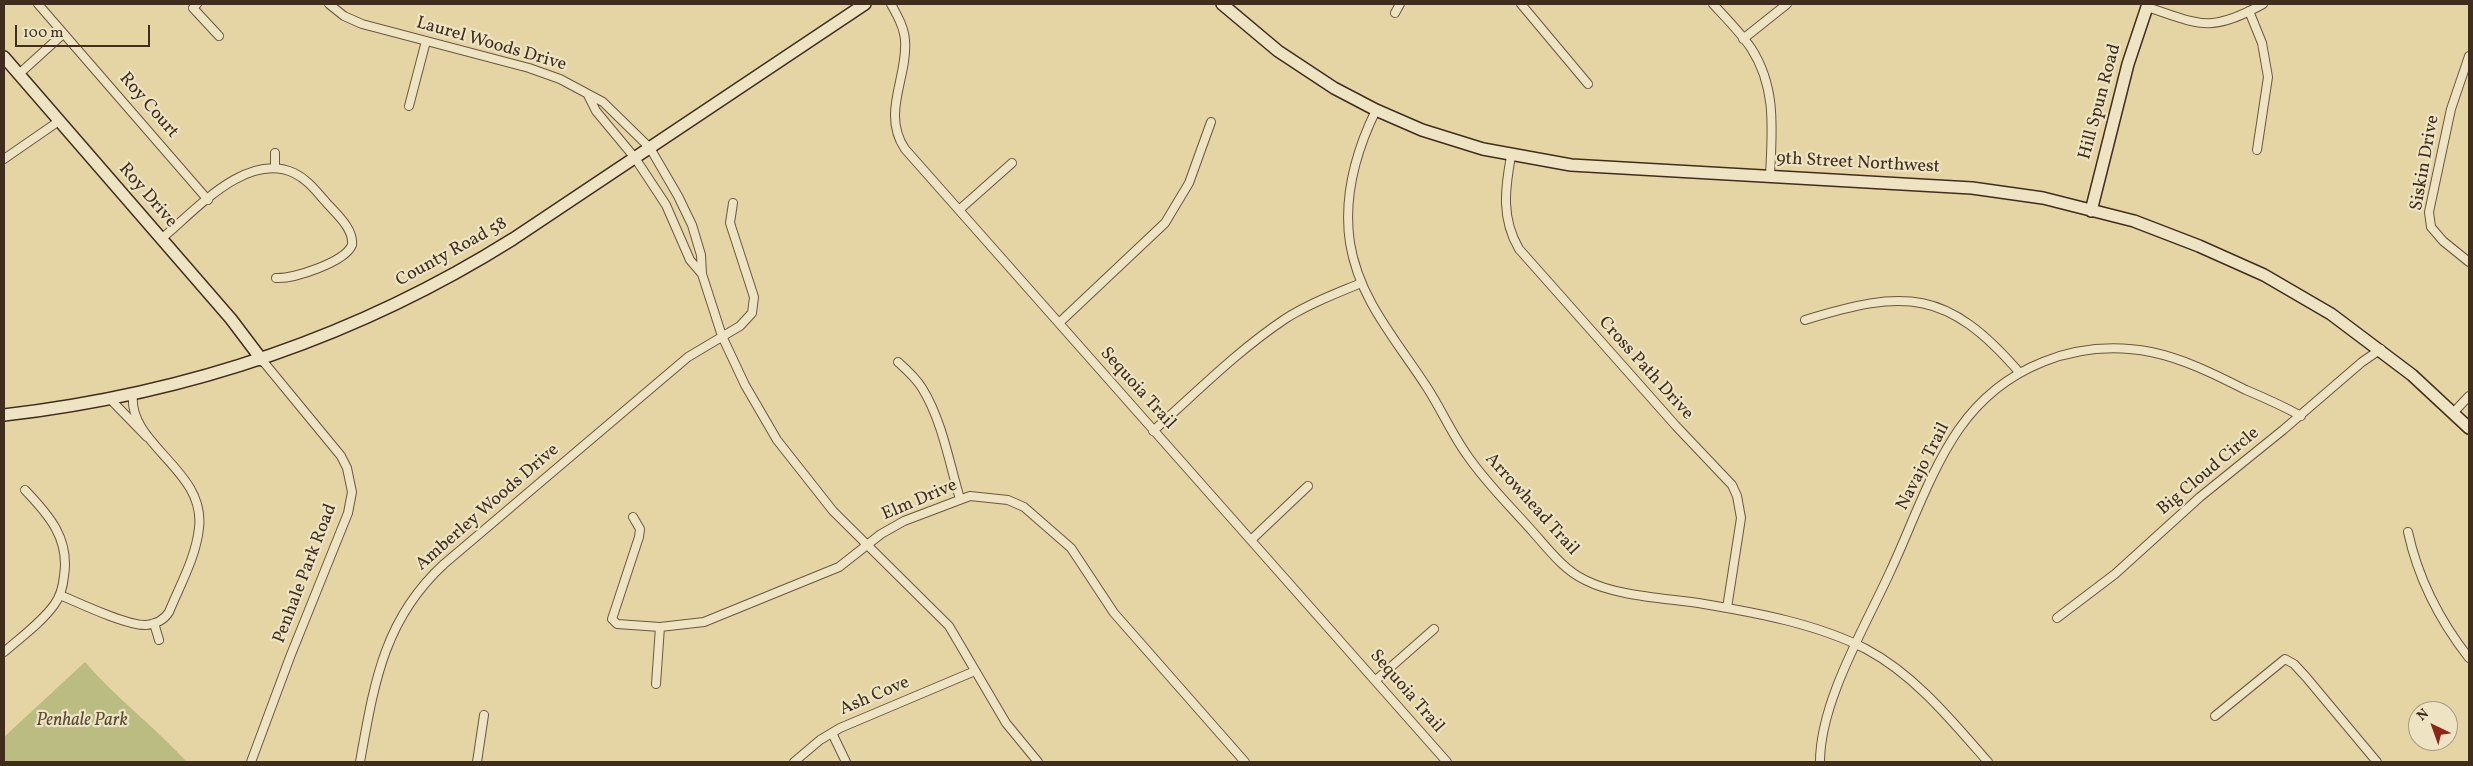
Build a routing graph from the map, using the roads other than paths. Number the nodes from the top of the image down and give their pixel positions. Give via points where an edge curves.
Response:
1 (38, 4) edge
2 (197, 4) edge
3 (329, 4) edge
4 (865, 4) edge
5 (891, 4) edge
6 (1222, 4) edge
7 (1400, 4) edge
8 (1521, 4) edge
9 (1713, 4) edge
10 (1787, 4) edge
11 (2263, 4) edge
12 (2148, 5) edge
13 (2249, 11) junction
14 (1395, 13) dead end
15 (64, 34) junction
16 (219, 36) dead end
17 (1744, 39) junction
18 (426, 41) junction
19 (2469, 56) edge
20 (4, 57) edge
21 (19, 74) junction
22 (1588, 84) dead end
23 (588, 95) junction
24 (409, 106) dead end
25 (1376, 110) junction
26 (59, 121) junction
27 (1211, 122) dead end
28 (650, 148) junction
29 (2257, 150) dead end
30 (275, 153) dead end
31 (1511, 156) junction
32 (634, 158) junction
33 (4, 159) edge
34 (1012, 163) dead end
35 (275, 168) junction
36 (1770, 176) junction
37 (208, 200) junction
38 (733, 202) dead end
39 (959, 210) junction
40 (2091, 211) junction
41 (161, 239) junction
42 (2469, 262) edge
43 (702, 274) junction
44 (276, 278) dead end
45 (1361, 283) junction
46 (1804, 320) dead end
47 (1058, 324) junction
48 (722, 336) junction
49 (2381, 350) junction
50 (262, 360) junction
51 (898, 362) dead end
52 (2019, 372) junction
53 (133, 395) junction
54 (2469, 396) edge
55 (110, 399) junction
56 (2453, 413) junction
57 (4, 415) edge
58 (2301, 416) junction
59 (2469, 428) edge
60 (1154, 431) junction
61 (149, 438) junction
62 (1308, 486) dead end
63 (25, 490) dead end
64 (960, 499) junction
65 (633, 516) dead end
66 (2408, 532) dead end
67 (1251, 540) junction
68 (866, 546) junction
69 (60, 595) junction
70 (1727, 608) junction
71 (2057, 618) dead end
72 (154, 623) junction
73 (660, 627) junction
74 (1434, 629) dead end
75 (159, 640) dead end
76 (1856, 645) junction
77 (4, 652) edge
78 (2469, 658) edge
79 (975, 671) junction
80 (1376, 680) junction
81 (656, 684) dead end
82 (484, 714) dead end
83 (2215, 716) dead end
84 (832, 733) junction
85 (252, 762) edge
86 (360, 762) edge
87 (477, 762) edge
88 (794, 762) edge
89 (846, 762) edge
90 (1038, 762) edge
91 (1245, 762) edge
92 (1447, 762) edge
93 (1820, 762) edge
94 (1988, 762) edge
95 (2377, 762) edge

1 - 15 street, Roy Court
2 - 16 street via 193,8
3 - 18 street, Laurel Woods Drive via 354,21
4 - 28 street, County Road 58
5 - 39 street, Sequoia Trail via 905,40 894,112 897,135 910,156
6 - 25 street, 9th Street Northwest via 1290,60
7 - 14 street
8 - 22 street
9 - 17 street
10 - 17 street
11 - 13 street
12 - 13 street via 2207,24 2221,23
12 - 40 street, Hill Spun Road via 2128,64
13 - 29 street via 2262,43 2268,77
15 - 21 street
15 - 37 street, Roy Court
17 - 36 street via 1762,72 1772,106
18 - 23 street, Laurel Woods Drive via 547,74
18 - 24 street
19 - 42 street, Siskin Drive via 2451,109 2429,212 2431,227
20 - 21 street, Roy Drive
21 - 26 street, Roy Drive
23 - 28 street, Laurel Woods Drive via 603,102
23 - 32 street via 596,111
25 - 31 street, 9th Street Northwest via 1436,135
25 - 45 street, Arrowhead Trail via 1355,163 1350,188 1348,230
26 - 33 street
26 - 41 street, Roy Drive
27 - 47 street via 1189,183 1165,223
28 - 32 street, County Road 58
28 - 43 street, Laurel Woods Drive via 689,219 701,254
30 - 35 street
31 - 36 street, 9th Street Northwest via 1571,165
31 - 70 street, Cross Path Drive via 1504,205 1519,249 1736,491 1741,518
32 - 43 street via 666,206 690,260
32 - 50 street, County Road 58 via 455,274 370,316
34 - 39 street
35 - 37 street via 250,171 236,177
35 - 44 street via 293,173 311,186 346,225 353,241 351,249 341,257 296,277
36 - 40 street, 9th Street Northwest via 1972,188 2043,198
37 - 41 street
38 - 48 street, Amberley Woods Drive via 730,223 754,297 752,313 740,326
39 - 47 street, Sequoia Trail
40 - 49 street, 9th Street Northwest via 2134,221 2264,276 2331,314
41 - 50 street, Roy Drive
43 - 48 street
45 - 60 street via 1306,308 1267,332
45 - 70 street, Arrowhead Trail via 1381,321 1431,393 1478,471 1564,565 1584,580 1600,586
46 - 52 street via 1863,303 1916,301 1935,306 1975,328
47 - 60 street, Sequoia Trail
48 - 68 street via 745,385 777,440 818,494
48 - 86 street, Amberley Woods Drive via 688,357 419,588 384,650
49 - 56 street, 9th Street Northwest
49 - 58 street, Big Cloud Circle via 2362,362
50 - 53 street, County Road 58
50 - 85 street, Penhale Park Road via 341,456 352,492 348,513
51 - 64 street via 928,398
52 - 58 street, Navajo Trail via 2080,351 2136,350 2201,368
52 - 76 street, Navajo Trail via 1977,406 1950,442
53 - 55 street, County Road 58
53 - 61 street via 134,410
54 - 56 street
55 - 57 street, County Road 58
55 - 61 street
56 - 59 street, 9th Street Northwest
58 - 71 street, Big Cloud Circle via 2200,497 2115,574
60 - 67 street, Sequoia Trail
61 - 72 street via 191,488 199,521 193,553 169,612
62 - 67 street
63 - 69 street via 51,519 63,542 65,568
64 - 68 street, Elm Drive via 895,525
64 - 91 street, Elm Drive via 982,496 1008,500 1024,507 1051,529 1079,558 1108,606 1135,639
65 - 73 street, Elm Drive via 640,529 640,537 612,619 617,624
66 - 78 street via 2426,590
67 - 80 street, Sequoia Trail
68 - 73 street, Elm Drive via 839,567 712,620
68 - 79 street via 950,626
69 - 72 street via 135,623
69 - 77 street via 50,611
70 - 76 street, Arrowhead Trail via 1820,630
72 - 75 street
73 - 81 street
74 - 80 street
76 - 93 street, Navajo Trail via 1827,715
76 - 94 street, Arrowhead Trail via 1873,653 1925,693
79 - 84 street, Ash Cove
79 - 90 street via 1006,723
80 - 92 street, Sequoia Trail
82 - 87 street
83 - 95 street via 2285,659 2300,670
84 - 88 street, Ash Cove
84 - 89 street

